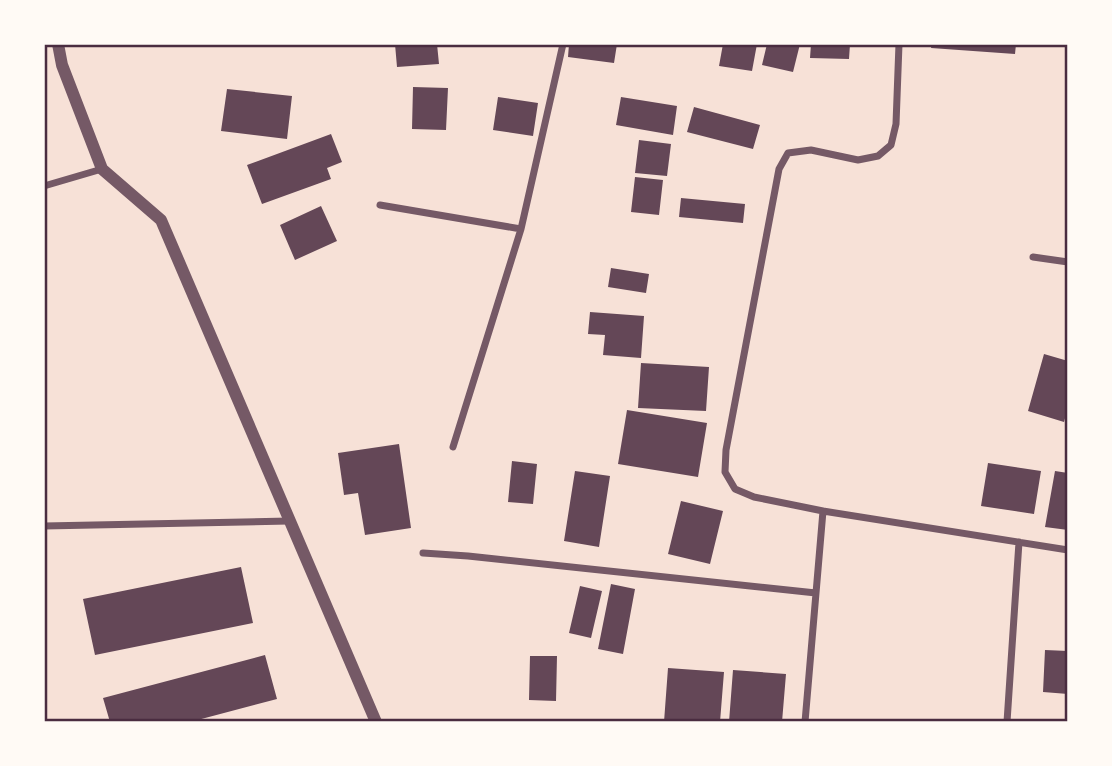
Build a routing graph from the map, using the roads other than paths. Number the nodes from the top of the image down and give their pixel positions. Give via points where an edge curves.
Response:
1 (58, 44) edge
2 (563, 44) edge
3 (899, 44) edge
4 (102, 169) junction
5 (44, 186) edge
6 (380, 205) dead end
7 (521, 229) junction
8 (1033, 257) dead end
9 (1068, 262) edge
10 (453, 447) dead end
11 (822, 511) junction
12 (289, 521) junction
13 (44, 526) edge
14 (1019, 542) junction
15 (1068, 550) edge
16 (423, 553) dead end
17 (816, 593) junction
18 (376, 722) edge
19 (805, 722) edge
20 (1007, 722) edge

1 - 4 street
2 - 7 street
3 - 11 street via 891,145 878,156 858,160 811,150 788,153 779,169 726,450 725,472 735,489
4 - 5 street
4 - 12 street via 161,220
6 - 7 street
7 - 10 street
8 - 9 street
11 - 14 street
11 - 17 street
12 - 13 street
12 - 18 street
14 - 15 street
14 - 20 street
16 - 17 street
17 - 19 street

